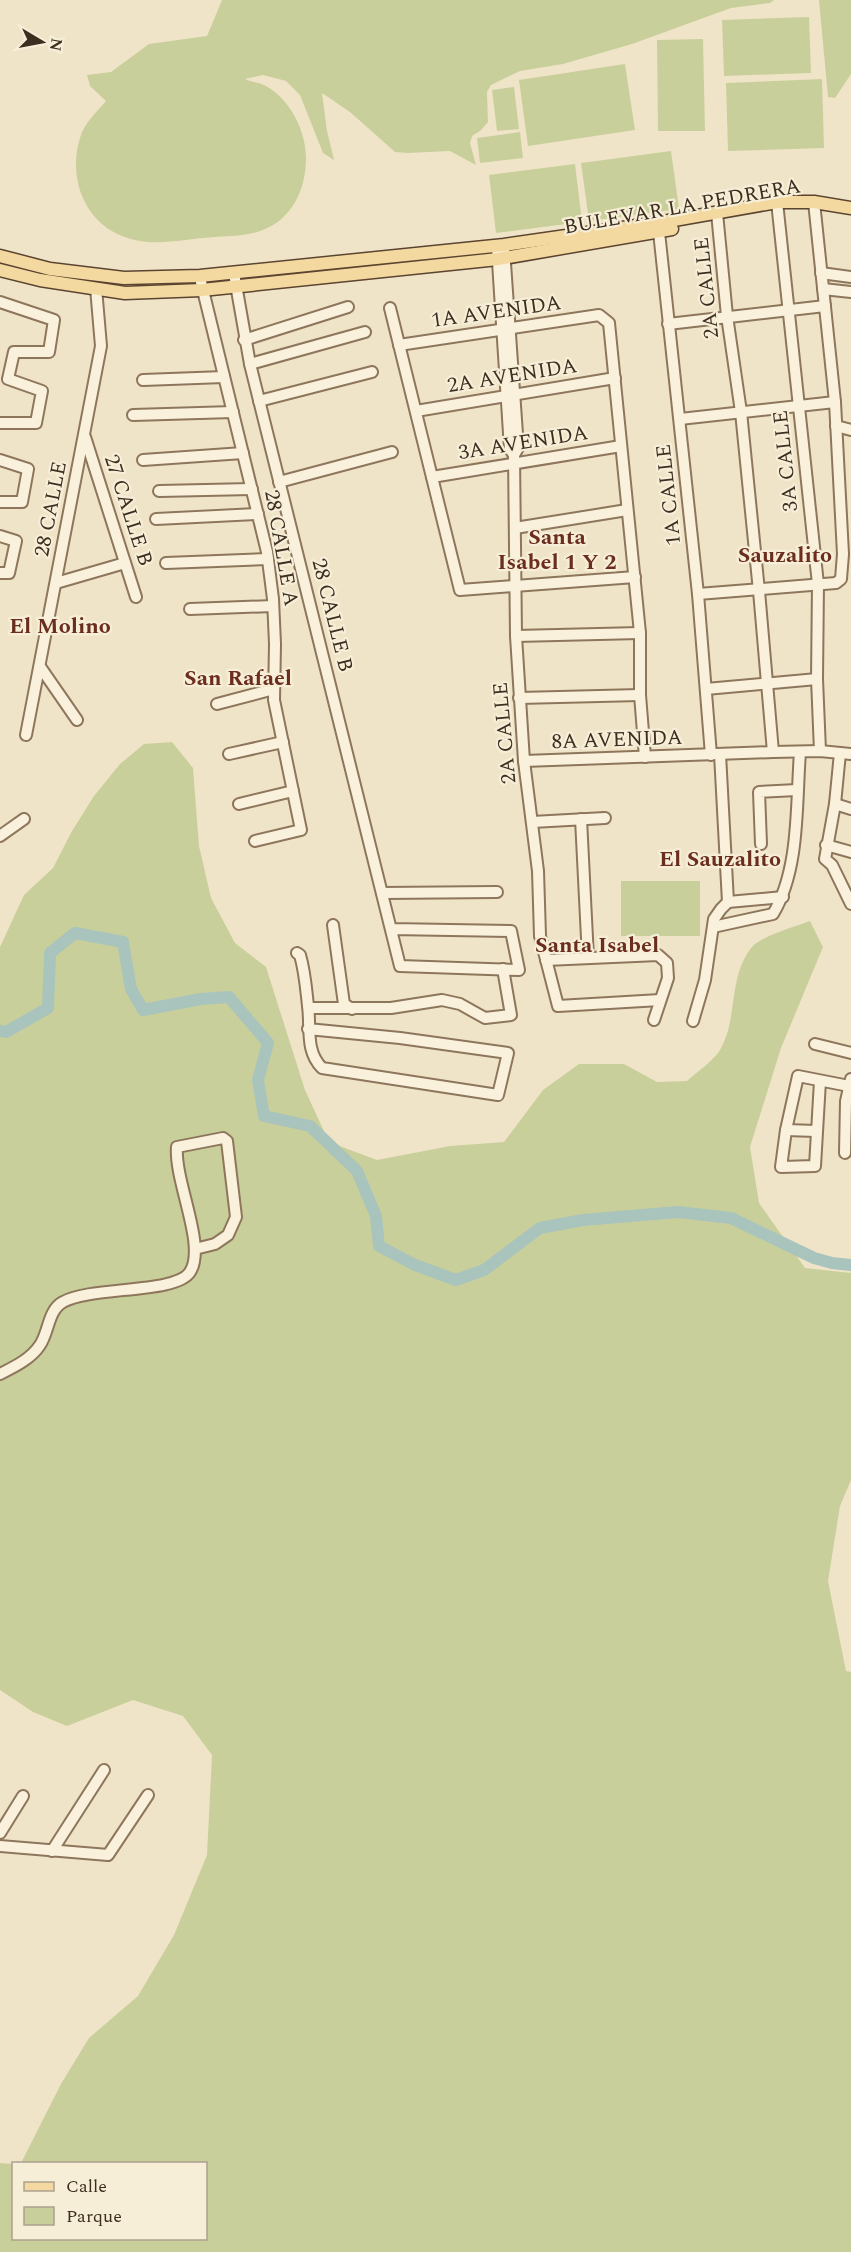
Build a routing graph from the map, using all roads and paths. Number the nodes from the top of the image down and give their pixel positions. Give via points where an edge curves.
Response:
1 (814, 202) junction
2 (778, 206) junction
3 (851, 208) edge
4 (718, 217) junction
5 (659, 232) junction
6 (501, 252) junction
7 (0, 256) edge
8 (234, 272) junction
9 (1, 273) edge
10 (821, 273) junction
11 (200, 276) junction
12 (851, 277) edge
13 (236, 286) junction
14 (96, 288) junction
15 (823, 289) junction
16 (202, 290) junction
17 (851, 292) edge
18 (0, 302) edge
19 (825, 306) junction
20 (348, 308) dead end
21 (390, 308) dead end
22 (790, 311) junction
23 (728, 316) junction
24 (668, 324) junction
25 (506, 329) junction
26 (364, 332) dead end
27 (244, 339) junction
28 (399, 345) junction
29 (250, 364) junction
30 (372, 372) dead end
31 (224, 377) junction
32 (615, 378) junction
33 (143, 380) dead end
34 (512, 395) junction
35 (259, 401) junction
36 (835, 402) junction
37 (799, 407) junction
38 (416, 411) junction
39 (233, 412) junction
40 (741, 412) junction
41 (133, 415) dead end
42 (680, 419) junction
43 (0, 423) edge
44 (836, 426) junction
45 (851, 430) edge
46 (84, 434) junction
47 (621, 446) junction
48 (392, 452) dead end
49 (243, 453) junction
50 (514, 458) junction
51 (0, 460) edge
52 (143, 460) dead end
53 (432, 477) junction
54 (279, 482) junction
55 (252, 489) junction
56 (159, 491) dead end
57 (0, 502) edge
58 (846, 507) edge
59 (627, 510) junction
60 (258, 514) junction
61 (156, 519) dead end
62 (516, 528) junction
63 (0, 536) edge
64 (847, 554) edge
65 (268, 559) junction
66 (125, 563) junction
67 (166, 563) dead end
68 (5, 573) edge
69 (635, 577) junction
70 (56, 583) junction
71 (818, 584) junction
72 (516, 586) junction
73 (759, 591) junction
74 (698, 594) junction
75 (136, 597) dead end
76 (273, 606) junction
77 (190, 609) dead end
78 (640, 633) junction
79 (516, 636) junction
80 (41, 668) junction
81 (817, 679) junction
82 (767, 685) junction
83 (274, 689) junction
84 (706, 689) junction
85 (640, 695) junction
86 (519, 698) junction
87 (217, 704) dead end
88 (77, 720) dead end
89 (26, 735) dead end
90 (283, 742) junction
91 (773, 752) junction
92 (800, 752) junction
93 (820, 752) junction
94 (229, 754) dead end
95 (845, 754) edge
96 (715, 755) junction
97 (645, 757) junction
98 (524, 762) junction
99 (797, 790) junction
100 (293, 791) junction
101 (239, 804) dead end
102 (835, 804) junction
103 (851, 809) edge
104 (605, 818) dead end
105 (24, 819) dead end
106 (581, 819) junction
107 (532, 822) junction
108 (0, 836) edge
109 (255, 841) dead end
110 (761, 844) dead end
111 (826, 845) junction
112 (851, 852) edge
113 (497, 892) dead end
114 (382, 893) junction
115 (783, 897) junction
116 (728, 902) junction
117 (851, 904) edge
118 (333, 925) dead end
119 (713, 927) junction
120 (391, 929) junction
121 (297, 953) dead end
122 (588, 958) junction
123 (546, 960) junction
124 (503, 969) junction
125 (660, 1000) junction
126 (309, 1008) junction
127 (352, 1009) junction
128 (654, 1020) dead end
129 (693, 1021) dead end
130 (308, 1029) junction
131 (815, 1044) dead end
132 (851, 1053) edge
133 (820, 1081) junction
134 (850, 1082) edge
135 (786, 1130) junction
136 (848, 1130) edge
137 (816, 1131) junction
138 (845, 1153) dead end
139 (195, 1249) junction
140 (0, 1374) edge
141 (104, 1770) dead end
142 (147, 1795) dead end
143 (23, 1796) dead end
144 (0, 1833) edge
145 (0, 1846) edge
146 (52, 1851) junction

1 - 2 main road, BULEVAR LA PEDRERA
1 - 3 main road
1 - 10 street
2 - 4 main road, BULEVAR LA PEDRERA
2 - 22 street, 3A CALLE
4 - 5 main road, BULEVAR LA PEDRERA
4 - 6 main road, BULEVAR LA PEDRERA
4 - 23 street, 2A CALLE
5 - 6 main road, BULEVAR LA PEDRERA
5 - 24 street, 1A CALLE
6 - 8 main road, BULEVAR LA PEDRERA
6 - 13 main road, BULEVAR LA PEDRERA
6 - 25 street, 2A CALLE
7 - 11 main road, BULEVAR LA PEDRERA via 50,269 124,278
8 - 11 main road, BULEVAR LA PEDRERA
8 - 13 street, 28 CALLE B
9 - 14 main road, BULEVAR LA PEDRERA
10 - 12 street
10 - 15 street
11 - 16 street, 28 CALLE A
13 - 16 main road, BULEVAR LA PEDRERA
13 - 27 street, 28 CALLE B
14 - 16 main road, BULEVAR LA PEDRERA via 125,293
14 - 46 street, 28 CALLE via 100,346
15 - 17 street
15 - 19 street
16 - 31 street, 28 CALLE A
18 - 43 street via 54,320 49,352 14,352 8,379 42,391 36,423
19 - 22 street
19 - 36 street
20 - 27 street
21 - 28 street
22 - 23 street
22 - 37 street, 3A CALLE
23 - 24 street
23 - 40 street, 2A CALLE
24 - 42 street, 1A CALLE
25 - 28 street, 1A AVENIDA
25 - 32 street, 1A AVENIDA via 599,315 609,323
25 - 34 street, 2A CALLE
26 - 29 street
27 - 29 street, 28 CALLE B
28 - 38 street
29 - 35 street, 28 CALLE B
30 - 35 street
31 - 33 street
31 - 39 street, 28 CALLE A
32 - 34 street, 2A AVENIDA
32 - 47 street
34 - 38 street, 2A AVENIDA
34 - 50 street, 2A CALLE via 518,448
35 - 54 street, 28 CALLE B
36 - 37 street
36 - 44 street
37 - 40 street
37 - 71 street, 3A CALLE
38 - 53 street
39 - 41 street
39 - 49 street, 28 CALLE A
40 - 42 street
40 - 73 street, 2A CALLE
42 - 74 street, 1A CALLE
44 - 45 street
44 - 58 street
46 - 66 street, 27 CALLE B
46 - 70 street, 28 CALLE
47 - 50 street, 3A AVENIDA
47 - 59 street
48 - 54 street
49 - 52 street
49 - 55 street, 28 CALLE A
50 - 53 street, 3A AVENIDA
50 - 62 street, 2A CALLE
51 - 57 street via 28,469 22,502
53 - 72 street via 460,590
54 - 114 street, 28 CALLE B
55 - 56 street
55 - 60 street, 28 CALLE A
58 - 64 street
59 - 62 street
59 - 69 street
60 - 61 street
60 - 65 street, 28 CALLE A
62 - 72 street, 2A CALLE
63 - 68 street via 16,541
64 - 71 street via 841,579
65 - 67 street
65 - 76 street, 28 CALLE A
66 - 70 street
66 - 75 street, 27 CALLE B
69 - 72 street
69 - 78 street
70 - 80 street, 28 CALLE
71 - 73 street
71 - 81 street, 3A CALLE
72 - 79 street, 2A CALLE
73 - 74 street
73 - 82 street, 2A CALLE
74 - 84 street, 1A CALLE
76 - 77 street
76 - 83 street, 28 CALLE A
78 - 79 street
78 - 85 street
79 - 86 street, 2A CALLE
80 - 88 street
80 - 89 street, 28 CALLE
81 - 82 street
81 - 93 street, 3A CALLE
82 - 84 street
82 - 91 street, 2A CALLE
83 - 87 street
83 - 90 street, 28 CALLE A
84 - 96 street, 1A CALLE
85 - 86 street
85 - 97 street
86 - 98 street, 2A CALLE
90 - 94 street
90 - 100 street, 28 CALLE A
91 - 92 street, 8A AVENIDA
91 - 96 street, 8A AVENIDA
92 - 93 street, 8A AVENIDA
92 - 99 street
93 - 95 street, 8A AVENIDA
95 - 102 street
96 - 97 street, 8A AVENIDA
96 - 116 street, 1A CALLE
97 - 98 street, 8A AVENIDA
98 - 107 street, 2A CALLE
99 - 110 street via 760,791
99 - 115 street via 791,864
100 - 101 street
100 - 109 street, 28 CALLE A via 301,830
102 - 103 street
102 - 111 street
104 - 106 street
105 - 108 street
106 - 107 street
106 - 122 street
107 - 123 street, 2A CALLE via 540,936
111 - 112 street
111 - 117 street via 825,860 832,865
113 - 114 street
114 - 120 street, 28 CALLE B
115 - 116 street
115 - 119 street via 773,914
116 - 119 street via 714,919
118 - 127 street via 344,1004
119 - 129 street via 705,980
120 - 124 street, 28 CALLE B via 400,966
120 - 124 street via 511,931 519,970
121 - 126 street via 303,966
122 - 123 street
122 - 125 street via 658,956 667,963 668,978
123 - 125 street, 2A CALLE via 558,1005
124 - 127 street via 511,1015 485,1018 460,1004 442,1000
125 - 128 street
126 - 127 street
126 - 130 street
130 - 130 street via 313,1060 322,1068 498,1095 508,1053
131 - 132 street
133 - 134 street
133 - 135 street via 798,1076
133 - 137 street
134 - 136 street via 846,1101
135 - 137 street
135 - 137 street via 781,1167 815,1166
136 - 138 street
139 - 139 street via 177,1148 223,1138 227,1141 236,1217 228,1235 215,1244
139 - 140 street via 190,1272 177,1283 93,1293 57,1306 39,1348
141 - 146 street
142 - 146 street via 108,1855
143 - 144 street
145 - 146 street

